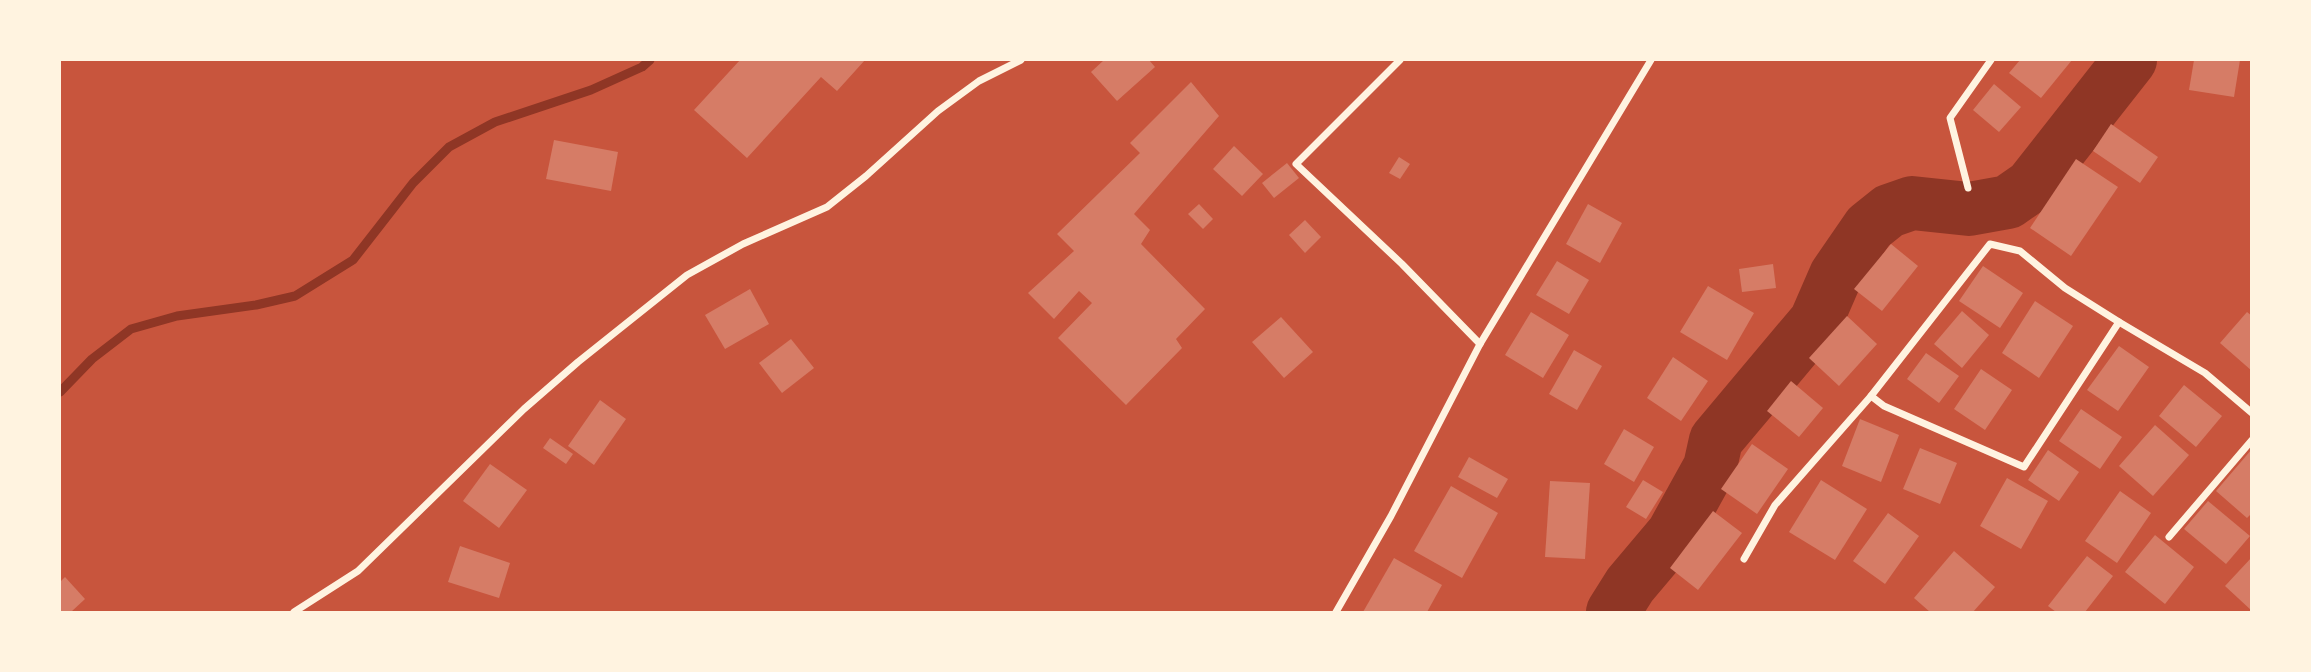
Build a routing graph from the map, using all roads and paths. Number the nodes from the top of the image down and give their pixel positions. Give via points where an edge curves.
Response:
1 (1021, 60) edge
2 (1399, 60) edge
3 (1651, 60) edge
4 (1991, 60) edge
5 (1968, 188) dead end
6 (2119, 322) junction
7 (1480, 344) junction
8 (1871, 396) junction
9 (2252, 413) edge
10 (2252, 440) edge
11 (2169, 537) dead end
12 (1744, 559) dead end
13 (294, 612) edge
14 (1336, 612) edge

1 - 13 street via 979,81 938,111 827,207 687,275 524,409 358,571
2 - 7 street via 1296,164
3 - 7 street
4 - 5 street via 1950,118
6 - 8 street via 2024,467 1884,406
6 - 8 street via 2065,288 2020,251 1990,244
6 - 9 street via 2204,373
7 - 14 street
8 - 12 street via 1775,505
10 - 11 street

